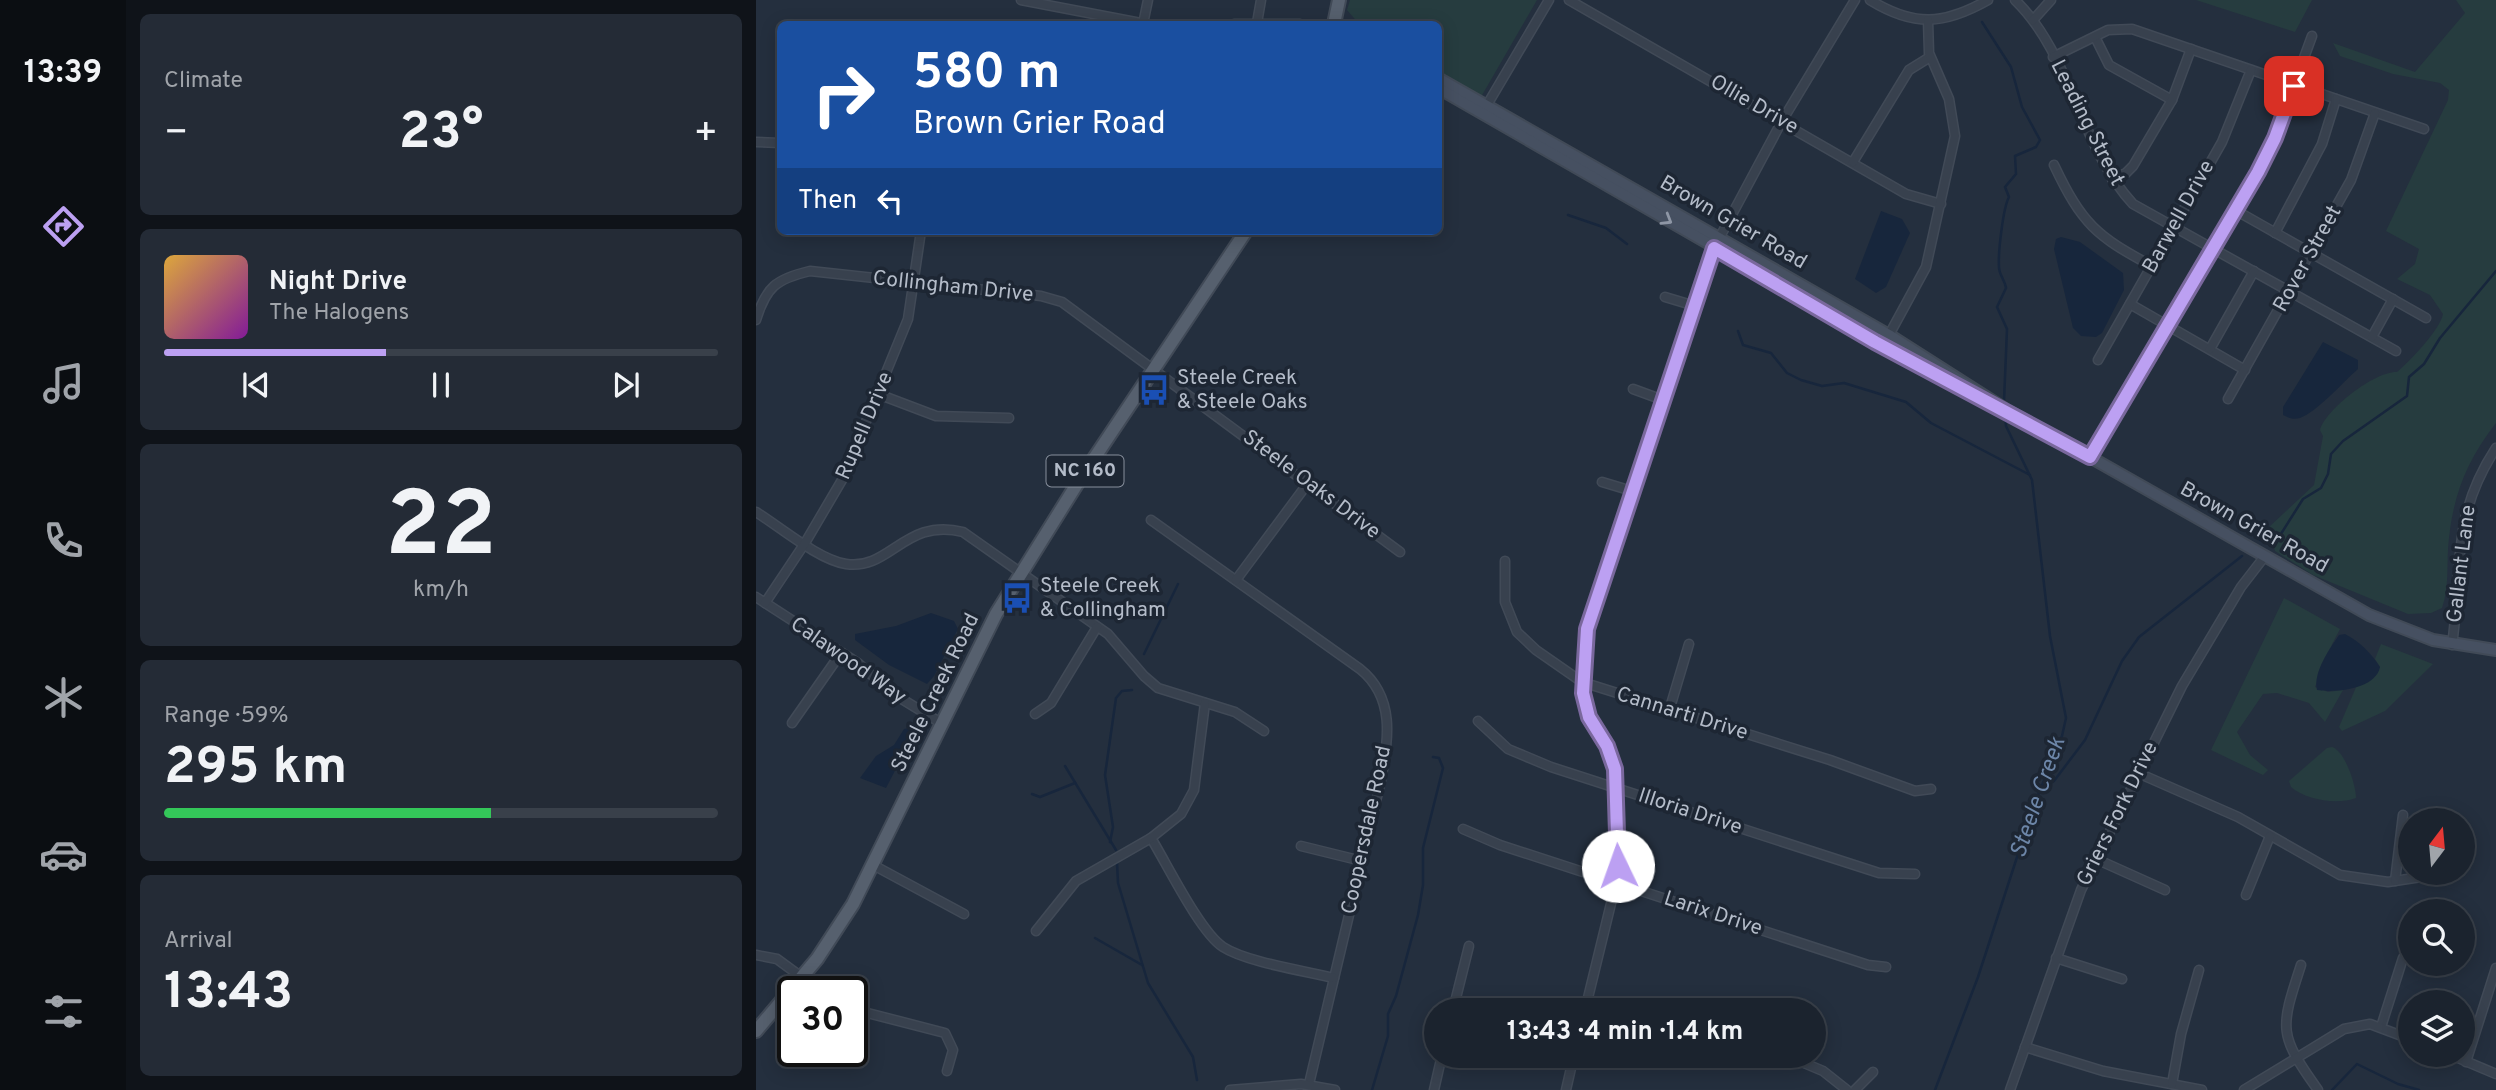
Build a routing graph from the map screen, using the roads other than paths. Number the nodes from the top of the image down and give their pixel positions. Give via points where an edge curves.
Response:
1 (1021, 0) edge
2 (1148, 0) edge
3 (1261, 0) edge
4 (1339, 0) edge
5 (1549, 0) edge
6 (1569, 0) edge
7 (1855, 0) edge
8 (1870, 0) edge
9 (1988, 0) edge
10 (2015, 0) edge
11 (2051, 0) edge
12 (1031, 1) edge
13 (1928, 20) junction
14 (2033, 20) junction
15 (1130, 21) edge
16 (1145, 21) edge
17 (1258, 21) edge
18 (1335, 21) edge
19 (2312, 36) dead end
20 (2095, 37) junction
21 (2191, 49) junction
22 (1930, 57) junction
23 (2053, 57) junction
24 (2251, 70) junction
25 (1442, 80) edge
26 (2294, 86) junction
27 (1442, 90) edge
28 (2336, 99) junction
29 (2172, 100) junction
30 (1488, 105) junction
31 (2375, 113) junction
32 (1782, 121) junction
33 (2424, 130) dead end
34 (756, 142) edge
35 (777, 143) edge
36 (1853, 162) junction
37 (2054, 165) dead end
38 (2112, 179) junction
39 (1941, 204) junction
40 (2235, 210) junction
41 (2174, 227) junction
42 (2275, 233) junction
43 (921, 235) edge
44 (1243, 235) edge
45 (1720, 237) junction
46 (1714, 248) junction
47 (2213, 248) junction
48 (2312, 254) junction
49 (2152, 266) junction
50 (2254, 271) junction
51 (915, 283) junction
52 (2291, 291) junction
53 (1791, 292) junction
54 (1665, 297) dead end
55 (2393, 299) junction
56 (2130, 304) junction
57 (1695, 306) junction
58 (2426, 318) dead end
59 (756, 320) edge
60 (2169, 326) junction
61 (1889, 335) junction
62 (2372, 337) junction
63 (2210, 349) junction
64 (2396, 351) dead end
65 (2098, 360) dead end
66 (1154, 369) junction
67 (2245, 370) junction
68 (1633, 389) dead end
69 (878, 394) junction
70 (1663, 400) junction
71 (2228, 400) dead end
72 (2005, 409) junction
73 (1009, 418) dead end
74 (2496, 448) edge
75 (2090, 457) junction
76 (1602, 482) dead end
77 (1308, 483) junction
78 (1632, 491) junction
79 (756, 512) edge
80 (1151, 520) dead end
81 (805, 543) junction
82 (1400, 552) dead end
83 (2265, 556) junction
84 (1504, 561) dead end
85 (1020, 575) junction
86 (1236, 580) junction
87 (756, 597) edge
88 (765, 603) junction
89 (1097, 626) junction
90 (1689, 644) dead end
91 (2452, 645) junction
92 (2496, 650) edge
93 (841, 653) junction
94 (1582, 682) junction
95 (1205, 702) junction
96 (1669, 711) junction
97 (1035, 714) dead end
98 (1478, 721) dead end
99 (792, 723) dead end
100 (941, 723) junction
101 (1264, 731) dead end
102 (2138, 773) junction
103 (1616, 788) junction
104 (1931, 789) dead end
105 (1463, 830) dead end
106 (2270, 836) junction
107 (1150, 838) junction
108 (1301, 846) dead end
109 (2398, 856) edge
110 (2096, 859) junction
111 (1362, 861) junction
112 (874, 866) junction
113 (1915, 874) dead end
114 (2395, 881) junction
115 (2398, 881) edge
116 (1616, 883) junction
117 (2165, 890) dead end
118 (2245, 895) dead end
119 (964, 914) dead end
120 (1036, 931) dead end
121 (1469, 946) dead end
122 (756, 955) edge
123 (2056, 958) junction
124 (2301, 965) dead end
125 (1886, 967) dead end
126 (2496, 968) edge
127 (2199, 970) dead end
128 (2398, 974) edge
129 (802, 976) edge
130 (804, 976) edge
131 (1334, 978) junction
132 (2122, 979) dead end
133 (1456, 998) edge
134 (1589, 998) edge
135 (777, 1007) edge
136 (868, 1013) edge
137 (2381, 1027) junction
138 (756, 1031) edge
139 (2398, 1034) edge
140 (2475, 1034) edge
141 (2025, 1047) junction
142 (2296, 1060) junction
143 (2475, 1066) edge
144 (1439, 1068) edge
145 (1571, 1068) edge
146 (1816, 1068) edge
147 (947, 1071) dead end
148 (1873, 1072) dead end
149 (2496, 1074) edge
150 (1309, 1084) junction
151 (2172, 1084) junction
152 (1230, 1090) edge
153 (1335, 1090) edge
154 (1434, 1090) edge
155 (1566, 1090) edge
156 (1847, 1090) edge
157 (1855, 1090) edge
158 (2010, 1090) edge
159 (2202, 1090) edge
160 (2244, 1090) edge
161 (2318, 1090) edge

1 - 12 street
2 - 16 street
3 - 17 street
4 - 18 main road
5 - 30 street
6 - 32 street, Ollie Drive
7 - 32 street
8 - 13 street via 1900,16
9 - 13 street via 1954,18
10 - 14 street, Leading Street
11 - 14 street
12 - 15 street
13 - 22 street
14 - 23 street, Leading Street
19 - 26 street
20 - 21 street via 2122,27
20 - 23 street
20 - 29 street via 2109,65
21 - 24 street
21 - 29 street
22 - 36 street via 1909,70
22 - 39 street via 1949,99 1955,126
23 - 38 street, Leading Street
24 - 26 street
24 - 41 street, Barwell Drive via 2222,142
25 - 30 main road, Brown Grier Road
26 - 28 street
26 - 40 street via 2272,145
27 -> 46 main road, Brown Grier Road
28 - 31 street
28 - 42 street via 2322,144
29 - 38 street via 2133,166
30 - 45 main road, Brown Grier Road
31 - 33 street
31 - 48 street, Rover Street via 2361,159
32 - 36 street, Ollie Drive
32 - 45 street
34 - 35 street
36 - 39 street, Ollie Drive via 1913,198
37 - 49 street via 2087,223 2112,244
38 - 41 street, Leading Street via 2133,204
39 - 61 street via 1926,267
40 - 42 street
40 - 47 street
41 - 47 street, Leading Street
41 - 49 street, Barwell Drive
42 - 48 street
43 - 51 street, Rupell Drive
44 - 66 main road, Steele Creek Road / NC 160
45 - 46 street
45 - 61 main road, Brown Grier Road
46 - 53 main road, Brown Grier Road
46 - 57 street
47 - 50 street, Leading Street
47 - 60 street
48 - 52 street, Rover Street
48 - 55 street
49 - 56 street, Barwell Drive
50 - 52 street, Leading Street
50 - 63 street
51 - 59 street, Collingham Drive via 810,271 787,276 763,297
51 - 66 street, Collingham Drive via 1062,302
51 - 69 street, Rupell Drive via 908,319
52 - 62 street, Leading Street
52 - 67 street, Rover Street
53 - 61 main road via 1811,297 1874,333
53 - 72 main road, Brown Grier Road via 1941,378
54 - 57 street
55 - 58 street
55 - 62 street
56 - 60 street
56 - 65 street, Barwell Drive
57 - 70 street
60 - 63 street
60 - 75 street
61 - 72 main road, Brown Grier Road
62 - 64 street, Leading Street
63 - 67 street
66 - 77 street, Steele Oaks Drive
66 - 85 main road, Steele Creek Road / NC 160
67 - 71 street, Rover Street
68 - 70 street
69 - 73 street via 936,416
69 - 81 street, Rupell Drive via 838,490
70 - 78 street
72 - 75 main road, Brown Grier Road
74 - 91 street, Gallant Lane via 2465,511
75 - 83 main road, Brown Grier Road
76 - 78 street
77 - 82 street, Steele Oaks Drive
77 - 86 street
78 - 94 street via 1587,629
79 - 81 street
80 - 86 street, Coopersdale Road
81 - 85 street via 836,561 855,564 872,561 920,532 952,529 973,537
81 - 88 street, Rupell Drive
83 - 91 main road, Brown Grier Road via 2397,628
83 - 102 street, Griers Fork Drive via 2241,587 2182,686
84 - 94 street, Cannarti Drive via 1505,602 1517,632
85 - 89 street
85 - 100 main road, Steele Creek Road / NC 160
86 - 111 street, Coopersdale Road via 1360,669 1384,698 1386,755
87 - 88 street, Calawood Way
88 - 93 street, Calawood Way
89 - 95 street via 1120,645 1150,682
89 - 97 street via 1051,703
90 - 96 street
91 - 92 main road, Brown Grier Road
93 - 99 street
93 - 100 street, Calawood Way via 892,693
94 - 96 street, Cannarti Drive
94 - 103 street via 1589,717 1612,758
95 - 101 street via 1235,712
95 - 107 street via 1191,798 1173,823
96 - 104 street, Cannarti Drive via 1915,791
98 - 103 street, Illoria Drive via 1499,742 1527,758
100 - 112 main road, Steele Creek Road / NC 160
102 - 106 street
102 - 110 street, Griers Fork Drive
103 - 113 street, Illoria Drive via 1879,873
103 - 116 street
105 - 116 street, Larix Drive
106 - 114 street via 2332,872
106 - 118 street
107 - 120 street via 1076,881
107 - 131 street via 1221,946
108 - 111 street
109 - 114 street
110 - 117 street
110 - 123 street, Griers Fork Drive
111 - 131 street, Coopersdale Road
112 - 119 street
112 - 130 main road, Steele Creek Road / NC 160
114 - 115 street
116 - 125 street, Larix Drive
116 - 134 street
121 - 133 street
122 - 129 street via 777,959
123 - 132 street
123 - 141 street, Griers Fork Drive
124 - 142 street via 2285,1024
126 - 140 street
127 - 151 street via 2180,1034
128 - 137 street
131 - 150 street, Coopersdale Road
135 - 138 main road, Steele Creek Road / NC 160
136 - 147 street via 945,1033 953,1050
137 - 139 street
137 - 142 street via 2362,1024 2344,1029
141 - 151 street via 2084,1066
141 - 158 street, Griers Fork Drive
142 - 160 street
142 - 161 street
143 - 149 street
144 - 154 street
145 - 155 street
146 - 156 street
148 - 157 street
150 - 152 street
150 - 153 street
151 - 159 street

